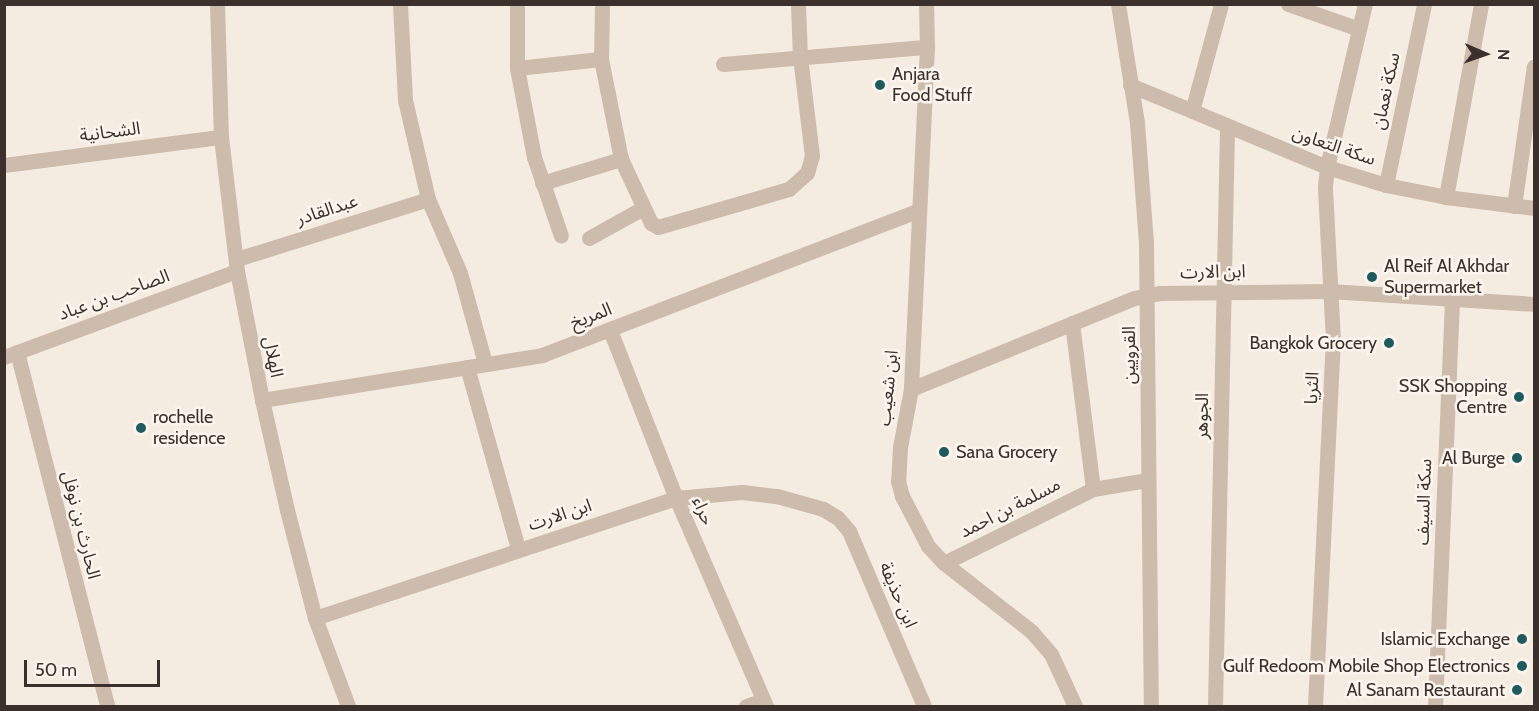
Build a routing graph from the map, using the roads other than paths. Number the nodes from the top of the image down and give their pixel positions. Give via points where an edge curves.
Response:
1 (217, 4) edge
2 (400, 4) edge
3 (517, 4) edge
4 (602, 4) edge
5 (798, 4) edge
6 (926, 4) edge
7 (1118, 4) edge
8 (1221, 4) edge
9 (1288, 4) edge
10 (1365, 4) edge
11 (1424, 4) edge
12 (1481, 4) edge
13 (1359, 29) junction
14 (927, 47) junction
15 (800, 57) junction
16 (601, 59) junction
17 (723, 64) dead end
18 (1534, 66) edge
19 (518, 68) junction
20 (1130, 85) junction
21 (1192, 111) junction
22 (1227, 127) junction
23 (221, 137) junction
24 (621, 159) junction
25 (4, 165) edge
26 (1327, 167) junction
27 (542, 183) junction
28 (1386, 185) junction
29 (1446, 197) junction
30 (428, 199) junction
31 (1514, 206) junction
32 (643, 208) junction
33 (1534, 208) edge
34 (918, 211) junction
35 (561, 236) dead end
36 (589, 238) dead end
37 (237, 265) junction
38 (1224, 291) junction
39 (1329, 291) junction
40 (1148, 295) junction
41 (1452, 299) junction
42 (1534, 304) edge
43 (1072, 323) junction
44 (610, 330) junction
45 (11, 355) edge
46 (485, 363) junction
47 (467, 367) junction
48 (910, 389) junction
49 (262, 400) junction
50 (1148, 480) junction
51 (1093, 489) junction
52 (676, 498) junction
53 (823, 509) joint
54 (518, 549) junction
55 (944, 563) junction
56 (315, 618) junction
57 (765, 703) edge
58 (107, 706) edge
59 (348, 706) edge
60 (746, 706) edge
61 (924, 706) edge
62 (1075, 706) edge
63 (1151, 706) edge
64 (1215, 706) edge
65 (1315, 706) edge
66 (1435, 706) edge

1 - 23 street, الهلال
2 - 30 street via 405,100
3 - 19 street
4 - 16 street
5 - 15 street
6 - 14 street, ابن شعيب
7 - 20 street, القرويين
8 - 21 street
9 - 13 street
10 - 13 street, الثريا
11 - 28 street, سكة نعمان
12 - 29 street
13 - 26 street, الثريا
14 - 15 street
14 - 34 street, ابن شعيب
15 - 17 street
15 - 32 street via 812,156 807,173 789,189 666,226 651,223
16 - 19 street
16 - 24 street
18 - 31 street
19 - 27 street
20 - 21 street, سكة التعاون
20 - 40 street, القرويين via 1141,158
21 - 22 street, سكة التعاون
22 - 26 street, سكة التعاون
22 - 38 street, الجوهر
23 - 25 street, الشحانية
23 - 37 street, الهلال
24 - 27 street
24 - 32 street
26 - 28 street, سكة التعاون
26 - 39 street, الثريا
27 - 35 street
28 - 29 street, سكة التعاون
29 - 31 street, سكة التعاون
30 - 37 street, عبدالقادر
30 - 46 street via 460,273
31 - 33 street, سكة التعاون
32 - 36 street
34 - 44 street, المريخ
34 - 48 street, ابن شعيب
37 - 45 street, الصاحب بن عباد
37 - 49 street, الهلال
38 - 39 street, ابن الارت
38 - 40 street, ابن الارت
38 - 64 street, الجوهر
39 - 41 street, ابن الارت
39 - 65 street, الثريا via 1333,341
40 - 43 street, ابن الارت
40 - 50 street, القرويين
41 - 42 street, ابن الارت
41 - 66 street, سكة السيف
43 - 48 street, ابن الارت
43 - 51 street
44 - 46 street, المريخ via 542,355
44 - 52 street, حراء
45 - 58 street, الحارث بن نوفل
46 - 47 street, المريخ
47 - 49 street, المريخ
47 - 54 street
48 - 55 street, ابن شعيب via 898,481 928,546
49 - 56 street, الهلال
50 - 51 street, مسلمة بن احمد
50 - 63 street, القرويين
51 - 55 street, مسلمة بن احمد
52 - 53 street, ابن الارت via 742,492 777,496
52 - 54 street, ابن الارت
52 - 57 street, حراء
53 - 61 street, ابن حذيفة via 849,531
54 - 56 street, ابن الارت
55 - 62 street, ابن شعيب via 1031,631 1051,654
56 - 59 street, الهلال
57 - 60 street

